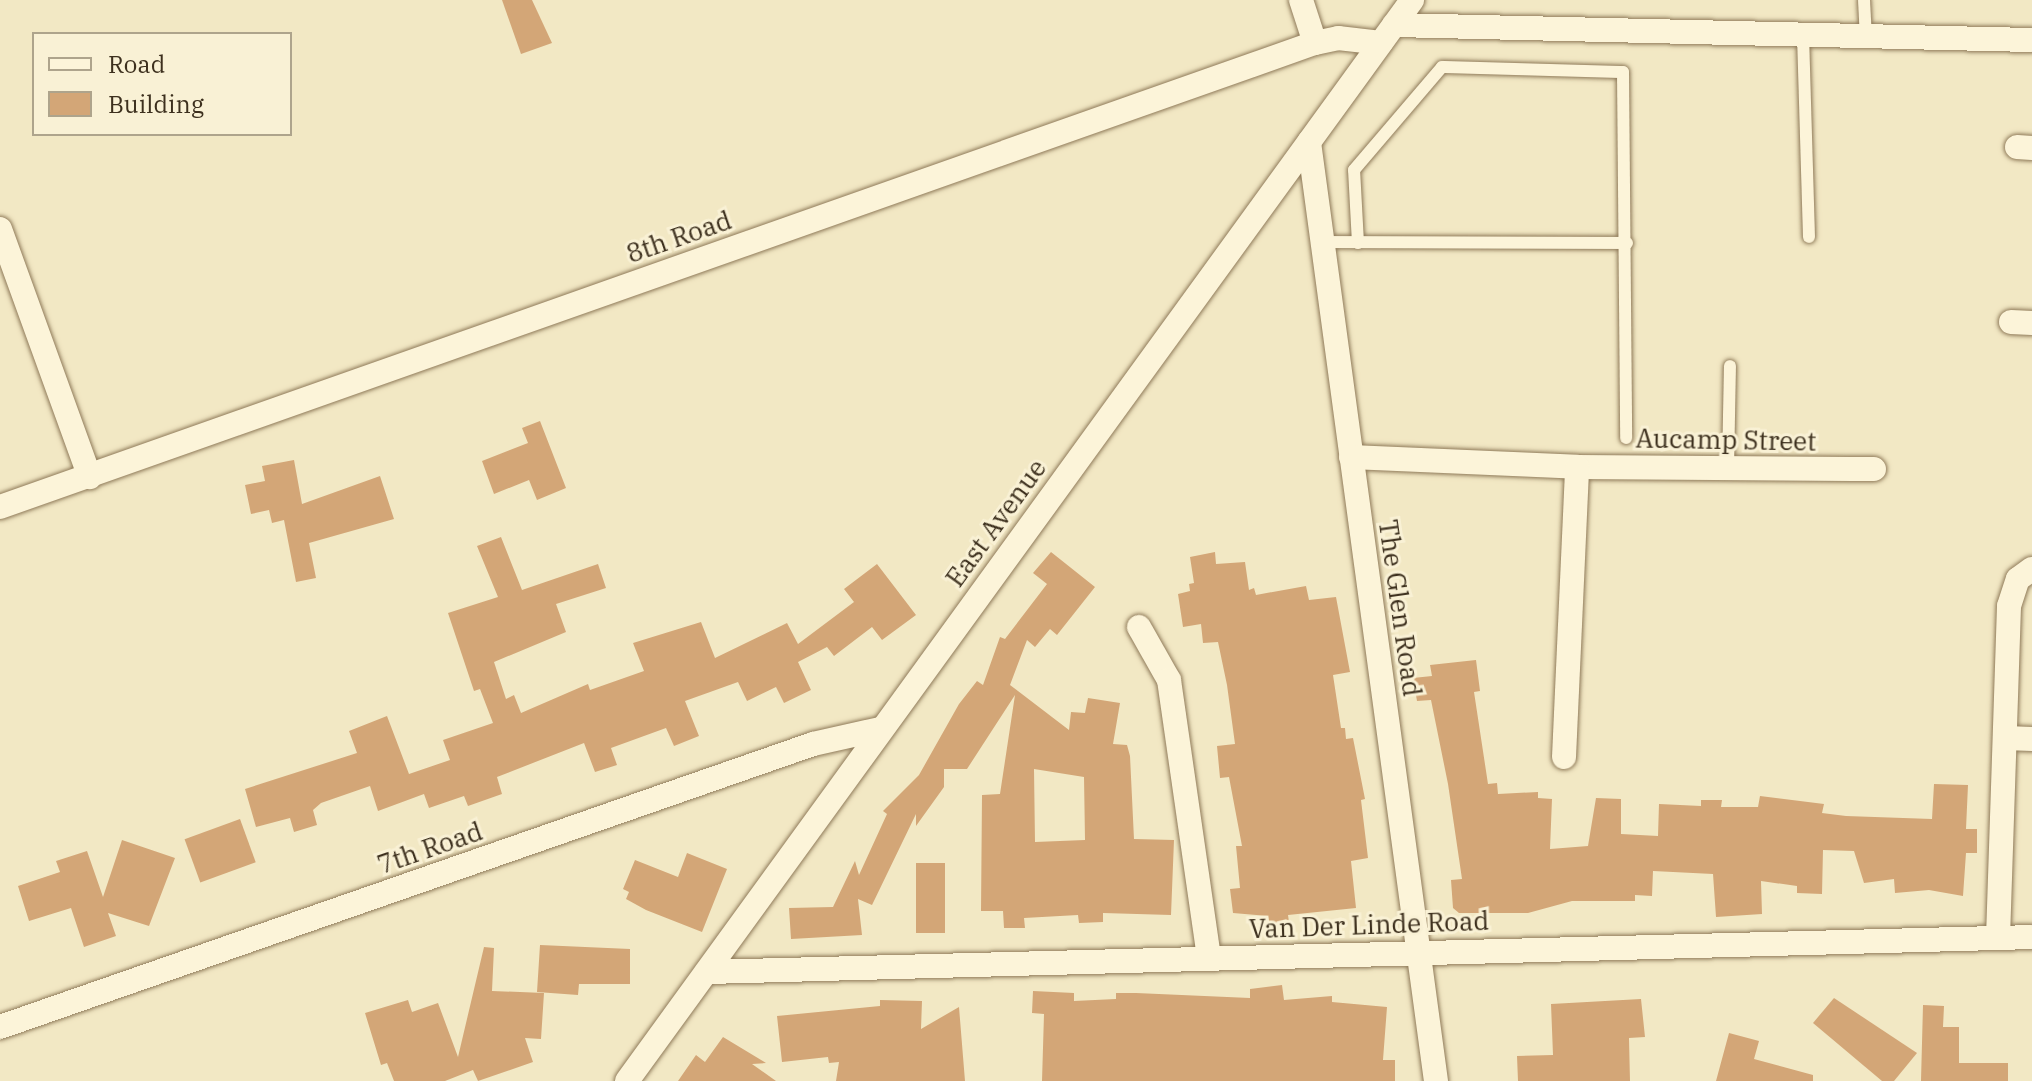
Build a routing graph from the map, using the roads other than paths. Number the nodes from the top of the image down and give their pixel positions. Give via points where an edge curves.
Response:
1 (1301, 0) edge
2 (1412, 0) edge
3 (1864, 0) edge
4 (1387, 34) junction
5 (1803, 35) junction
6 (1866, 37) junction
7 (2032, 40) edge
8 (1315, 43) junction
9 (1309, 142) junction
10 (0, 229) edge
11 (1809, 237) dead end
12 (1322, 242) junction
13 (1358, 243) junction
14 (1627, 243) junction
15 (1730, 366) dead end
16 (1626, 438) dead end
17 (1351, 457) junction
18 (1577, 467) junction
19 (1728, 468) junction
20 (1874, 469) dead end
21 (90, 477) junction
22 (0, 507) edge
23 (2032, 569) edge
24 (1139, 627) dead end
25 (880, 729) junction
26 (2006, 738) junction
27 (2032, 739) edge
28 (1564, 757) dead end
29 (2032, 937) edge
30 (1998, 938) junction
31 (1420, 951) junction
32 (1209, 958) junction
33 (707, 972) junction
34 (0, 1027) edge
35 (627, 1081) edge
36 (1436, 1081) edge

1 - 8 street
2 - 4 street, East Avenue
3 - 6 lane
4 - 5 street, 8th Road
4 - 8 street, 8th Road
4 - 9 street, East Avenue
5 - 6 street, 8th Road
5 - 11 lane
6 - 7 street, 8th Road
8 - 21 street, 8th Road
9 - 12 street, The Glen Road
9 - 25 street, East Avenue
10 - 21 street
12 - 13 lane
12 - 17 street, The Glen Road
13 - 14 lane
13 - 14 lane via 1354,170 1430,75 1456,64 1623,72
14 - 16 lane
15 - 19 lane
17 - 18 street, Aucamp Street
17 - 31 street, The Glen Road
18 - 19 street, Aucamp Street
18 - 28 street
19 - 20 street, Aucamp Street
21 - 22 street, 8th Road
23 - 26 street via 2018,579 2009,606
24 - 32 street via 1169,680
25 - 33 street, East Avenue
25 - 34 street, 7th Road via 813,744
26 - 27 street
26 - 30 street
29 - 30 street, Van Der Linde Road
30 - 31 street, Van Der Linde Road
31 - 32 street, Van Der Linde Road
31 - 36 street, The Glen Road
32 - 33 street, Van Der Linde Road
33 - 35 street, East Avenue

